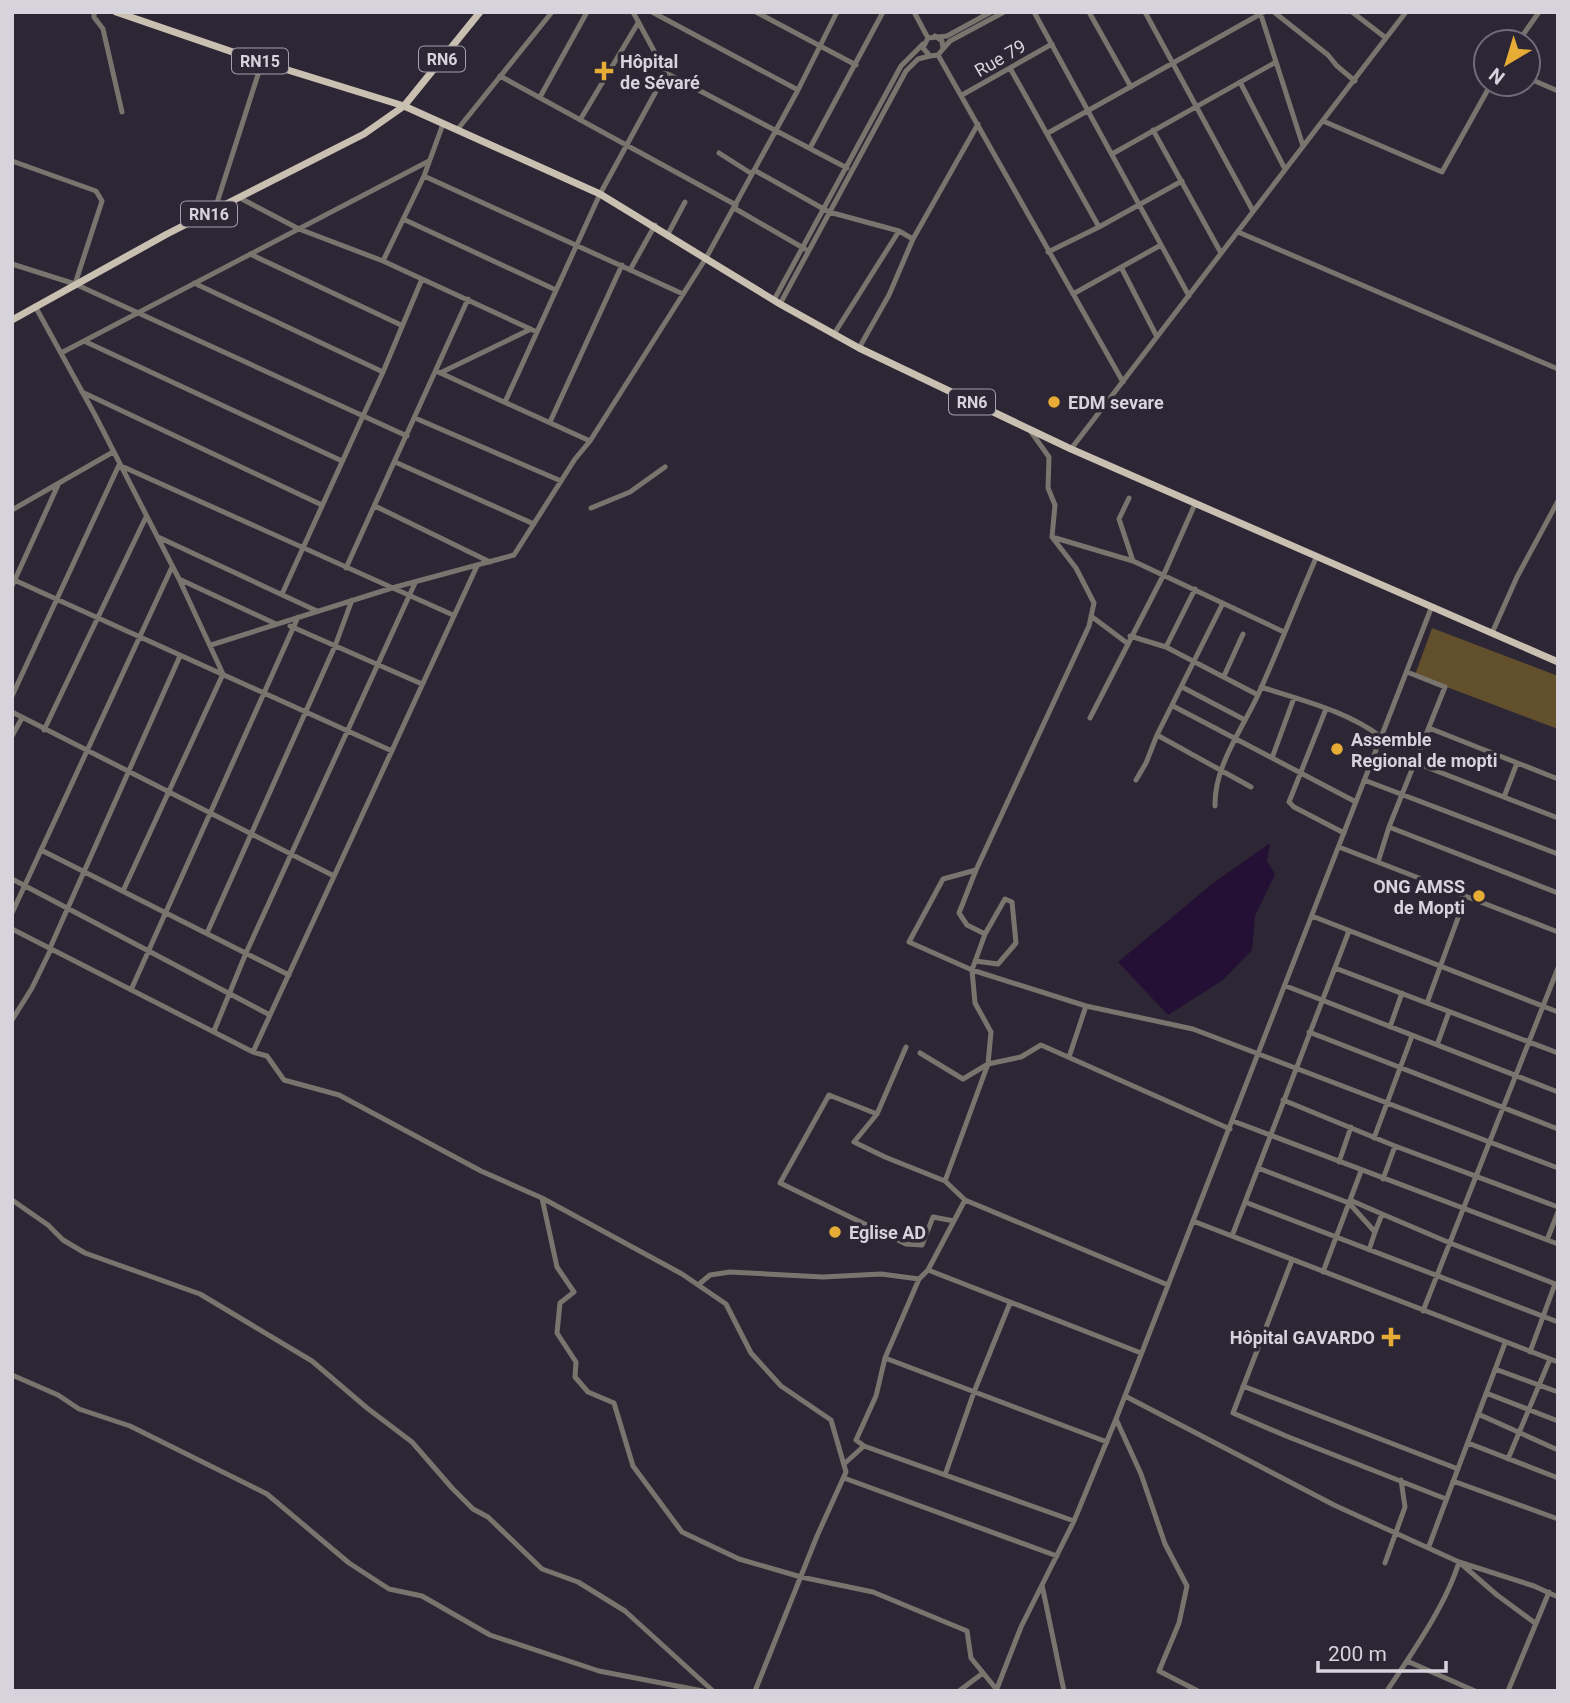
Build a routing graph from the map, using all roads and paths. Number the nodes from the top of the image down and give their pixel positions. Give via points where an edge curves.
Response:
1 (94, 12) edge
2 (116, 12) edge
3 (480, 12) edge
4 (552, 12) edge
5 (587, 12) edge
6 (633, 12) edge
7 (652, 12) edge
8 (756, 12) edge
9 (837, 12) edge
10 (883, 12) edge
11 (914, 12) edge
12 (991, 12) edge
13 (1004, 12) edge
14 (1034, 12) edge
15 (1089, 12) edge
16 (1145, 12) edge
17 (1274, 12) edge
18 (1352, 12) edge
19 (1406, 12) edge
20 (1539, 12) edge
21 (1261, 13) edge
22 (981, 18) edge
23 (638, 23) junction
24 (1528, 28) edge
25 (935, 36) junction
26 (928, 37) junction
27 (1386, 38) junction
28 (923, 44) junction
29 (1052, 44) junction
30 (819, 45) junction
31 (943, 49) junction
32 (938, 55) junction
33 (930, 56) junction
34 (262, 62) junction
35 (1276, 62) junction
36 (1174, 63) junction
37 (856, 65) junction
38 (1010, 68) junction
39 (666, 73) junction
40 (500, 76) junction
41 (1355, 80) junction
42 (1240, 82) junction
43 (1131, 87) junction
44 (798, 90) junction
45 (962, 95) junction
46 (540, 97) junction
47 (1483, 98) edge
48 (404, 106) junction
49 (1196, 106) junction
50 (1089, 110) junction
51 (122, 112) dead end
52 (580, 120) junction
53 (1322, 121) junction
54 (443, 124) junction
55 (978, 124) junction
56 (776, 129) junction
57 (457, 130) junction
58 (1153, 130) junction
59 (1048, 133) junction
60 (627, 145) junction
61 (1303, 146) junction
62 (810, 148) junction
63 (719, 153) dead end
64 (1112, 154) junction
65 (12, 161) edge
66 (429, 161) junction
67 (849, 169) junction
68 (1285, 169) junction
69 (753, 172) junction
70 (424, 176) junction
71 (1182, 181) junction
72 (600, 194) junction
73 (240, 198) junction
74 (685, 201) dead end
75 (1139, 205) junction
76 (735, 206) junction
77 (215, 211) junction
78 (827, 211) junction
79 (1253, 212) junction
80 (402, 219) junction
81 (655, 225) junction
82 (1099, 227) junction
83 (299, 229) junction
84 (898, 231) junction
85 (1238, 232) junction
86 (668, 234) junction
87 (913, 240) junction
88 (576, 244) junction
89 (1161, 245) junction
90 (806, 249) junction
91 (1048, 252) junction
92 (1221, 253) junction
93 (250, 254) junction
94 (706, 258) junction
95 (383, 261) junction
96 (12, 264) edge
97 (622, 265) junction
98 (1121, 267) junction
99 (630, 270) junction
100 (422, 279) junction
101 (194, 283) junction
102 (75, 284) junction
103 (556, 290) junction
104 (683, 294) junction
105 (1073, 294) junction
106 (1189, 296) junction
107 (468, 299) junction
108 (777, 302) junction
109 (35, 306) junction
110 (12, 309) edge
111 (136, 312) junction
112 (15, 319) edge
113 (401, 325) junction
114 (534, 331) junction
115 (834, 334) junction
116 (1157, 337) junction
117 (83, 341) junction
118 (859, 348) junction
119 (61, 353) junction
120 (1558, 369) edge
121 (383, 372) junction
122 (438, 372) junction
123 (1123, 382) junction
124 (82, 392) junction
125 (505, 402) junction
126 (363, 416) junction
127 (415, 418) junction
128 (550, 422) junction
129 (1029, 429) junction
130 (407, 436) junction
131 (590, 440) junction
132 (1071, 449) junction
133 (113, 452) junction
134 (342, 461) junction
135 (395, 461) junction
136 (120, 465) junction
137 (665, 467) dead end
138 (561, 481) junction
139 (58, 485) junction
140 (1129, 498) dead end
141 (1558, 501) edge
142 (1195, 504) junction
143 (322, 505) junction
144 (375, 506) junction
145 (591, 508) dead end
146 (12, 510) edge
147 (146, 517) junction
148 (534, 524) junction
149 (157, 537) junction
150 (1052, 537) junction
151 (303, 548) junction
152 (1316, 558) junction
153 (1133, 561) junction
154 (490, 562) junction
155 (477, 566) junction
156 (172, 567) junction
157 (346, 568) junction
158 (1164, 574) junction
159 (179, 579) junction
160 (13, 581) edge
161 (415, 583) junction
162 (392, 588) junction
163 (1195, 589) junction
164 (282, 594) junction
165 (409, 595) junction
166 (55, 599) junction
167 (352, 600) junction
168 (1223, 603) junction
169 (1432, 607) junction
170 (317, 611) junction
171 (453, 615) junction
172 (1091, 616) junction
173 (298, 618) junction
174 (99, 619) junction
175 (280, 624) junction
176 (293, 628) junction
177 (1284, 632) junction
178 (1492, 633) junction
179 (1243, 634) dead end
180 (1130, 636) junction
181 (139, 637) junction
182 (1127, 643) junction
183 (211, 645) junction
184 (335, 646) junction
185 (1166, 647) junction
186 (180, 656) junction
187 (1558, 662) edge
188 (1195, 663) junction
189 (378, 665) junction
190 (1406, 672) junction
191 (223, 674) junction
192 (1224, 676) junction
193 (422, 684) junction
194 (1182, 687) junction
195 (1261, 687) junction
196 (264, 693) junction
197 (1258, 695) junction
198 (12, 696) edge
199 (1294, 698) junction
200 (1172, 706) junction
201 (1326, 709) junction
202 (12, 712) edge
203 (305, 712) junction
204 (22, 718) junction
205 (1090, 718) dead end
206 (1245, 720) junction
207 (1429, 728) junction
208 (44, 730) junction
209 (347, 731) junction
210 (1157, 735) junction
211 (12, 736) edge
212 (1381, 737) junction
213 (1235, 739) junction
214 (87, 751) junction
215 (392, 751) junction
216 (1272, 758) junction
217 (1416, 763) junction
218 (1517, 763) junction
219 (1222, 771) junction
220 (128, 772) junction
221 (1300, 773) junction
222 (1558, 779) edge
223 (1136, 780) dead end
224 (1364, 780) junction
225 (1251, 787) dead end
226 (169, 793) junction
227 (1403, 794) junction
228 (1504, 797) junction
229 (1356, 802) junction
230 (1215, 806) dead end
231 (210, 813) junction
232 (1558, 818) edge
233 (1389, 827) junction
234 (1344, 833) junction
235 (251, 834) junction
236 (1339, 847) junction
237 (41, 850) junction
238 (292, 855) junction
239 (1558, 855) edge
240 (1378, 862) junction
241 (976, 870) junction
242 (84, 871) junction
243 (334, 876) junction
244 (12, 879) edge
245 (25, 885) junction
246 (123, 891) junction
247 (1558, 893) edge
248 (1466, 896) junction
249 (68, 907) junction
250 (166, 912) junction
251 (12, 913) edge
252 (1312, 916) junction
253 (12, 929) edge
254 (1349, 931) junction
255 (1558, 932) edge
256 (207, 933) junction
257 (985, 934) junction
258 (50, 948) junction
259 (149, 950) junction
260 (246, 953) junction
261 (975, 961) junction
262 (1440, 966) junction
263 (1335, 968) junction
264 (1558, 968) edge
265 (972, 970) junction
266 (289, 975) junction
267 (1286, 986) junction
268 (131, 990) junction
269 (1402, 993) junction
270 (229, 994) junction
271 (1322, 1000) junction
272 (1427, 1003) junction
273 (1086, 1006) junction
274 (1543, 1006) junction
275 (1449, 1012) junction
276 (1558, 1012) edge
277 (270, 1015) junction
278 (12, 1020) edge
279 (1390, 1027) junction
280 (214, 1031) junction
281 (1309, 1032) junction
282 (1412, 1036) junction
283 (1529, 1042) junction
284 (1437, 1045) junction
285 (906, 1047) dead end
286 (253, 1052) junction
287 (919, 1053) dead end
288 (1558, 1053) edge
289 (1259, 1054) junction
290 (1069, 1057) junction
291 (988, 1064) junction
292 (1295, 1067) junction
293 (1400, 1068) junction
294 (1515, 1076) junction
295 (1558, 1092) edge
296 (1283, 1100) junction
297 (1387, 1103) junction
298 (1503, 1108) junction
299 (877, 1114) junction
300 (1233, 1121) junction
301 (1351, 1127) junction
302 (1230, 1129) junction
303 (1558, 1129) edge
304 (1271, 1136) junction
305 (1374, 1138) junction
306 (1489, 1143) junction
307 (1395, 1146) junction
308 (1339, 1162) junction
309 (1258, 1168) junction
310 (1558, 1168) edge
311 (1361, 1171) junction
312 (1476, 1177) junction
313 (1382, 1179) junction
314 (945, 1181) junction
315 (542, 1198) junction
316 (12, 1200) edge
317 (965, 1200) junction
318 (1245, 1202) junction
319 (1350, 1202) junction
320 (1463, 1210) junction
321 (1558, 1210) edge
322 (1382, 1213) junction
323 (954, 1221) junction
324 (1193, 1221) junction
325 (1375, 1232) junction
326 (1232, 1236) junction
327 (1336, 1237) junction
328 (1547, 1240) junction
329 (1450, 1243) junction
330 (1558, 1244) edge
331 (1369, 1250) junction
332 (1292, 1260) junction
333 (928, 1270) junction
334 (1323, 1272) junction
335 (1437, 1276) junction
336 (919, 1279) junction
337 (1557, 1284) edge
338 (698, 1285) junction
339 (1168, 1285) junction
340 (1010, 1303) junction
341 (1423, 1311) junction
342 (1543, 1317) junction
343 (1558, 1322) edge
344 (1505, 1343) junction
345 (1530, 1352) junction
346 (1141, 1353) junction
347 (885, 1358) junction
348 (1550, 1359) junction
349 (1558, 1362) edge
350 (1495, 1369) junction
351 (12, 1374) edge
352 (1539, 1385) junction
353 (1243, 1386) junction
354 (974, 1392) junction
355 (1558, 1392) edge
356 (1486, 1393) junction
357 (1125, 1396) junction
358 (1529, 1410) junction
359 (1478, 1414) junction
360 (1116, 1419) junction
361 (1558, 1421) edge
362 (1520, 1433) junction
363 (1107, 1442) junction
364 (1468, 1443) junction
365 (864, 1446) junction
366 (1558, 1450) edge
367 (1508, 1459) junction
368 (844, 1464) junction
369 (1458, 1469) junction
370 (945, 1475) junction
371 (844, 1478) junction
372 (1558, 1478) edge
373 (1401, 1480) junction
374 (1453, 1481) junction
375 (1446, 1499) junction
376 (1558, 1519) edge
377 (1074, 1521) junction
378 (1398, 1532) junction
379 (1429, 1546) junction
380 (1057, 1556) junction
381 (1459, 1562) junction
382 (1385, 1563) dead end
383 (801, 1577) junction
384 (1042, 1585) junction
385 (1549, 1592) junction
386 (1558, 1597) edge
387 (1535, 1623) junction
388 (1407, 1661) junction
389 (983, 1673) junction
390 (996, 1690) edge
391 (703, 1691) edge
392 (713, 1691) edge
393 (755, 1691) edge
394 (959, 1691) edge
395 (1064, 1691) edge
396 (1198, 1691) edge
397 (1387, 1691) edge
398 (1475, 1691) edge
399 (1508, 1691) edge

1 - 51 street via 103,29
2 - 34 main road, RN15
3 - 48 main road, RN6
4 - 40 street
5 - 46 street
6 - 23 street
7 - 44 street
8 - 30 street
9 - 30 street
10 - 37 street
11 - 26 street
12 - 22 street
13 - 22 street
14 - 29 street
15 - 43 street
16 - 36 street
17 - 41 street
18 - 27 street
19 - 27 street
20 - 24 street
21 - 35 street
21 - 36 street
22 - 25 street via 947,36
22 - 31 street
23 - 39 street
23 - 52 street
25 - 26 street
25 - 31 street
26 - 28 street
27 - 41 street
28 - 33 street
28 - 67 street via 901,66
29 - 38 street, Rue 79
29 - 50 street
30 - 37 street
30 - 44 street
31 - 32 street
32 - 33 street
32 - 45 street
33 - 67 street via 918,59 906,71
34 - 48 main road, RN15
34 - 77 street
35 - 42 street
35 - 61 street
36 - 43 street
36 - 49 street
37 - 62 street
38 - 45 street, Rue 79
38 - 59 street
39 - 56 street
39 - 60 street
40 - 46 street
40 - 57 street
41 - 53 street
42 - 49 street
42 - 68 street
43 - 50 street
44 - 56 street
45 - 55 street
46 - 52 street
47 - 53 street via 1442,172
48 - 54 main road, RN6
48 - 73 main road, RN16 via 364,134
49 - 58 street
49 - 79 street
50 - 59 street
50 - 64 street
52 - 60 street
53 - 61 street
54 - 57 main road, RN6
54 - 66 street
55 - 87 street
55 - 91 street
56 - 62 street
56 - 69 street
57 - 72 main road, RN6
58 - 64 street
58 - 71 street
59 - 82 street
60 - 72 street
60 - 76 street
61 - 68 street
62 - 67 street
63 - 69 street
64 - 75 street
65 - 102 street via 96,191 102,201
66 - 70 street
66 - 83 street
67 - 78 street
68 - 79 street
69 - 76 street
69 - 78 street
70 - 80 street
70 - 88 street
71 - 75 street
71 - 92 street
72 - 81 main road, RN6
72 - 88 street
73 - 77 main road, RN16
73 - 83 street
74 - 86 street
75 - 82 street
75 - 89 street
76 - 90 street
76 - 94 street
77 - 102 main road, RN16
78 - 84 street
78 - 90 street
79 - 85 street
80 - 95 street
80 - 103 street
81 - 86 main road, RN6
81 - 99 street
82 - 91 street
83 - 93 street
83 - 95 street
84 - 87 street
84 - 115 street
85 - 92 street
85 - 120 street
86 - 94 main road, RN6
87 - 118 street via 890,295
88 - 97 street
88 - 103 street
89 - 98 street
89 - 106 street
90 - 108 street
91 - 105 street
92 - 106 street
93 - 101 street
93 - 113 street
94 - 104 street
94 - 108 main road, RN6
95 - 100 street
96 - 102 street
97 - 99 street
97 - 128 street
98 - 105 street
98 - 116 street
99 - 104 street
100 - 107 street
100 - 113 street
101 - 111 street
101 - 121 street
102 - 109 main road, RN16
102 - 111 street
103 - 114 street
104 - 131 street
105 - 123 street
106 - 116 street
107 - 114 street
107 - 122 street
108 - 115 main road, RN6
109 - 112 main road, RN16
109 - 119 street
110 - 112 street
111 - 117 street
111 - 126 street
113 - 121 street
114 - 122 street
114 - 125 street
115 - 118 main road, RN6
116 - 123 street
117 - 119 street
117 - 134 street
118 - 129 main road, RN6
119 - 124 street
121 - 126 street
122 - 125 street
122 - 127 street
123 - 132 street
124 - 133 street
124 - 143 street
125 - 128 street
126 - 130 street
126 - 134 street
127 - 130 street
127 - 138 street
128 - 131 street
129 - 132 main road, RN6
129 - 150 street via 1049,457 1048,488 1055,505
130 - 135 street
131 - 138 street
132 - 142 main road, RN6
133 - 136 street
133 - 139 street
134 - 143 street
135 - 144 street
135 - 148 street
136 - 147 street
136 - 151 street
136 - 166 street
137 - 145 street via 630,492
138 - 148 street
139 - 146 street
139 - 160 street
140 - 153 street via 1119,519
141 - 178 street
142 - 152 main road, RN6
142 - 158 street
143 - 151 street
144 - 154 street
144 - 157 street
147 - 149 street
147 - 174 street
148 - 154 street via 514,555
149 - 156 street
149 - 164 street
150 - 153 street
150 - 172 street via 1076,568 1094,603
151 - 157 street
151 - 164 street
152 - 169 main road, RN6
152 - 177 street
153 - 158 street
154 - 155 street
155 - 161 street
155 - 171 street
156 - 159 street
156 - 181 street
157 - 162 street
158 - 163 street
158 - 180 street
159 - 175 street
159 - 183 street
160 - 166 street
161 - 162 street
161 - 165 street
162 - 165 street
162 - 167 street
163 - 168 street
163 - 185 street
164 - 170 street
165 - 171 street
165 - 189 street
166 - 174 street
166 - 198 street
167 - 170 street
167 - 184 street
168 - 177 street
168 - 188 street
169 - 178 main road, RN6
169 - 190 street
170 - 173 street
171 - 193 street
172 - 182 street
172 - 241 street
173 - 175 street
173 - 176 street
174 - 181 street
174 - 208 street
175 - 176 street
175 - 183 street
176 - 184 street
176 - 196 street
177 - 195 street
178 - 187 main road, RN6
179 - 192 street
180 - 182 street
180 - 185 street
181 - 186 street
181 - 214 street
182 - 205 street
183 - 191 street
184 - 189 street
184 - 203 street
185 - 188 street
186 - 191 street
186 - 220 street
188 - 192 street
188 - 194 street
189 - 193 street
189 - 209 street
190 - 207 street via 1444,687
190 - 212 street
191 - 196 street
191 - 226 street
192 - 197 street
193 - 215 street
194 - 200 street
194 - 206 street
195 - 197 street
195 - 199 street
196 - 203 street
196 - 231 street
197 - 206 street
199 - 201 street
199 - 216 street
200 - 210 street
200 - 213 street
201 - 212 street
201 - 221 street
202 - 204 street
203 - 209 street
203 - 235 street
204 - 208 street
204 - 211 street
206 - 213 street
207 - 217 street
207 - 218 street
208 - 214 street
209 - 215 street
209 - 238 street
210 - 219 street
210 - 223 street
212 - 224 street
213 - 216 street
213 - 219 street
214 - 220 street
214 - 237 street
215 - 243 street
216 - 221 street
217 - 227 street
217 - 228 street
218 - 222 street
218 - 228 street
219 - 225 street
219 - 230 street
220 - 226 street
220 - 242 street
221 - 229 street
221 - 234 street via 1291,805
224 - 227 street
224 - 229 street
226 - 231 street
226 - 246 street
227 - 233 street
227 - 239 street
228 - 232 street
229 - 234 street
231 - 235 street
231 - 250 street
233 - 240 street
233 - 247 street
234 - 236 street
235 - 238 street
235 - 256 street
236 - 240 street
236 - 252 street
237 - 242 street
237 - 245 street
238 - 243 street
238 - 260 street
240 - 248 street
241 - 257 street via 960,913 967,925
241 - 265 street via 943,879 909,942
242 - 246 street
242 - 249 street
243 - 266 street
244 - 245 street
245 - 249 street
245 - 251 street
246 - 250 street
248 - 255 street
248 - 262 street
249 - 258 street
249 - 259 street
250 - 256 street
250 - 259 street
252 - 254 street
252 - 267 street
253 - 258 street
254 - 262 street
254 - 263 street
256 - 260 street
257 - 261 street
257 - 261 street via 1005,899 1012,902 1016,943 999,964
258 - 268 street
258 - 278 street
259 - 268 street
259 - 270 street
260 - 266 street
260 - 270 street
261 - 265 street
262 - 272 street
262 - 274 street
263 - 269 street
263 - 271 street
264 - 274 street
265 - 273 street
265 - 291 street via 975,1003 991,1032
266 - 277 street
267 - 271 street
267 - 289 street
268 - 280 street
269 - 272 street
269 - 279 street
270 - 277 street
270 - 280 street
271 - 279 street
271 - 281 street
272 - 275 street
273 - 289 street via 1193,1030
273 - 290 street
274 - 276 street
274 - 283 street
275 - 283 street
275 - 284 street
277 - 286 street
279 - 282 street
280 - 286 street
281 - 292 street
281 - 293 street
282 - 284 street
282 - 293 street
283 - 288 street
283 - 294 street
284 - 294 street
285 - 299 street
286 - 315 street via 267,1056 284,1080 340,1095 481,1171
287 - 291 street via 963,1079
289 - 292 street
289 - 300 street
290 - 291 street via 1041,1045 1021,1057
290 - 302 street
291 - 314 street
292 - 296 street
292 - 297 street
293 - 297 street
293 - 298 street
294 - 295 street
294 - 298 street
296 - 301 street
296 - 304 street
297 - 305 street
297 - 306 street
298 - 303 street
298 - 306 street
299 - 314 street via 854,1142
299 - 323 street via 830,1095 780,1183 906,1244 922,1245 933,1217
300 - 302 street
300 - 304 street
301 - 305 street
301 - 308 street
302 - 324 street
304 - 308 street
304 - 309 street
305 - 307 street
306 - 310 street
306 - 312 street
307 - 312 street
307 - 313 street
308 - 311 street
309 - 318 street
309 - 319 street
311 - 313 street
311 - 319 street
312 - 320 street
312 - 321 street
313 - 320 street
314 - 317 street
315 - 338 street
315 - 383 street via 556,1267 574,1292 560,1303 557,1333 576,1362 575,1377 588,1392 614,1403 633,1466 682,1532 739,1559
316 - 392 street via 85,1253 200,1294 312,1361 412,1442 473,1509 488,1517 542,1569 578,1582 625,1611
317 - 323 street
317 - 339 street
318 - 326 street
318 - 327 street
319 - 322 street
319 - 325 street
319 - 327 street
320 - 328 street
320 - 329 street
321 - 328 street
322 - 325 street
322 - 329 street
323 - 333 street
324 - 326 street
324 - 339 street
325 - 331 street
326 - 332 street
327 - 331 street
327 - 334 street
328 - 330 street
329 - 335 street
329 - 337 street
331 - 335 street
332 - 334 street
332 - 353 street
333 - 336 street
333 - 340 street
334 - 341 street
335 - 341 street
335 - 342 street
336 - 338 street via 881,1274 823,1278 730,1272 710,1275
336 - 347 street
337 - 342 street
338 - 368 street via 726,1304 751,1353 781,1386 831,1420
339 - 346 street
340 - 346 street
340 - 354 street
341 - 344 street
342 - 343 street
342 - 345 street
344 - 345 street
344 - 350 street
345 - 348 street
346 - 357 street
347 - 354 street
347 - 365 street via 876,1396 856,1440
348 - 349 street
348 - 352 street
350 - 352 street
350 - 356 street
351 - 391 street via 267,1494 349,1563 389,1588 422,1596 490,1635 600,1671
352 - 355 street
352 - 358 street
353 - 369 street
353 - 373 street via 1233,1413
354 - 363 street
354 - 370 street
356 - 358 street
356 - 359 street
357 - 360 street
357 - 378 street via 1334,1505
358 - 361 street
358 - 362 street
359 - 362 street
359 - 364 street
360 - 363 street
360 - 396 street via 1165,1544 1187,1586 1180,1623 1159,1671
362 - 366 street
362 - 367 street
363 - 377 street
364 - 367 street
364 - 369 street
365 - 368 street
365 - 370 street
367 - 372 street
368 - 371 street
369 - 374 street
370 - 377 street
371 - 380 street
371 - 383 street
373 - 375 street
373 - 378 street via 1406,1500
374 - 375 street
374 - 376 street
375 - 379 street
377 - 380 street
378 - 379 street
378 - 382 street
379 - 381 street
380 - 384 street
381 - 385 street
381 - 387 street
381 - 388 street
383 - 389 street via 873,1592 967,1631 971,1658
383 - 393 street
384 - 390 street
384 - 395 street
385 - 386 street
385 - 387 street
387 - 399 street
388 - 397 street
388 - 398 street
389 - 390 street
389 - 394 street

